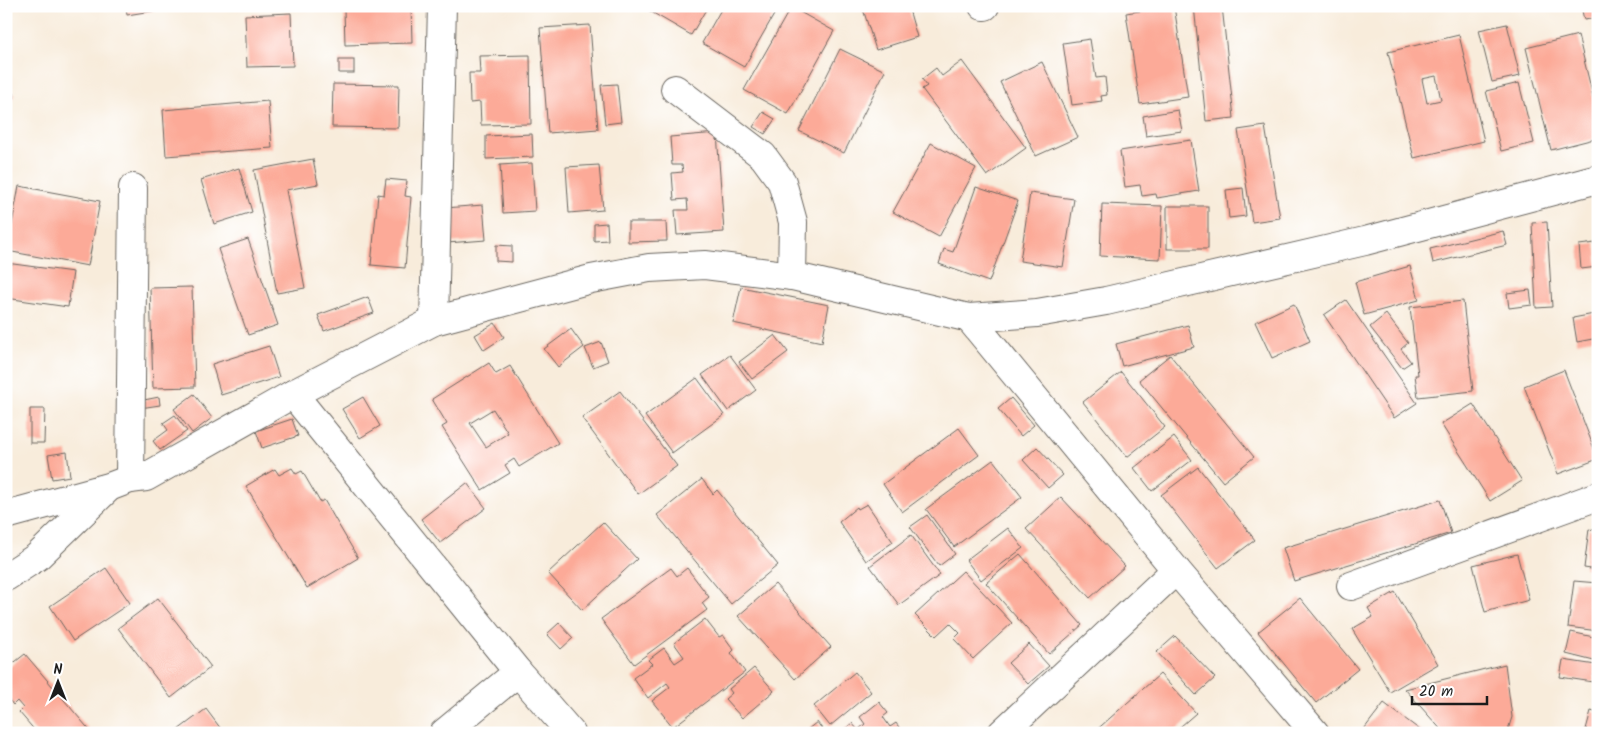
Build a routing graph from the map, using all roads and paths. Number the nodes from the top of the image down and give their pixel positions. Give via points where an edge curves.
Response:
1 (442, 6) edge
2 (675, 89) dead end
3 (1598, 179) edge
4 (133, 188) dead end
5 (792, 276) junction
6 (969, 318) junction
7 (434, 321) junction
8 (293, 394) junction
9 (128, 481) junction
10 (1598, 496) edge
11 (6, 515) edge
12 (1176, 570) junction
13 (6, 577) edge
14 (1350, 586) dead end
15 (518, 672) junction
16 (444, 733) edge
17 (571, 733) edge
18 (1002, 733) edge
19 (1315, 733) edge

1 - 7 street
2 - 5 street via 763,156 782,182 793,222
3 - 6 street via 1365,241 1106,301 1038,313
4 - 9 street
5 - 6 street
5 - 7 street via 705,265 649,268 591,279
6 - 12 street
7 - 8 street
8 - 9 street
8 - 15 street
9 - 11 street
9 - 13 street via 37,557
10 - 14 street
12 - 18 street
12 - 19 street
15 - 16 street
15 - 17 street

